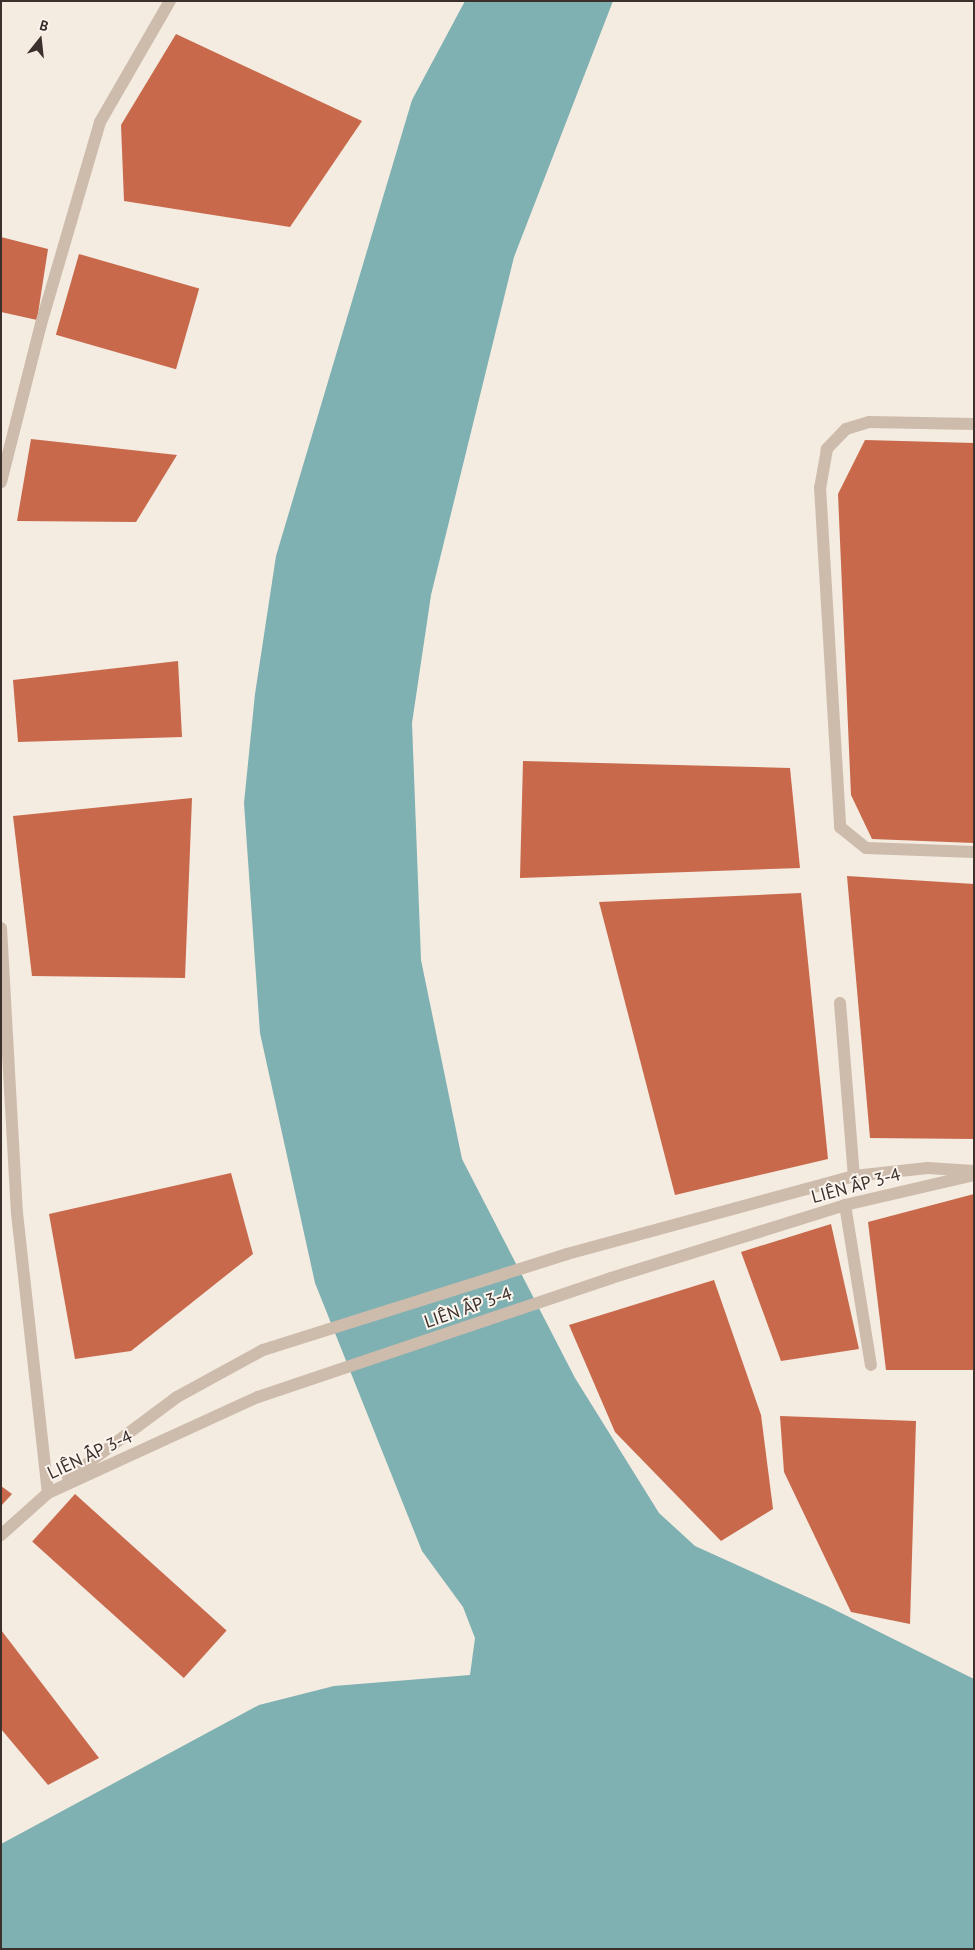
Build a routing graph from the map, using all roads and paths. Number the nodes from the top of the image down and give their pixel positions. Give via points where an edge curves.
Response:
1 (170, 1) edge
2 (974, 424) edge
3 (1, 482) edge
4 (974, 852) edge
5 (1, 928) edge
6 (840, 1003) dead end
7 (974, 1171) edge
8 (974, 1175) edge
9 (854, 1176) junction
10 (845, 1205) junction
11 (872, 1365) dead end
12 (48, 1493) junction
13 (1, 1535) edge

1 - 3 street via 100,122 41,324
2 - 4 street via 869,422 846,429 827,449 820,487 840,827 866,848
5 - 12 street via 17,1213
6 - 9 street
7 - 9 street via 928,1168
8 - 10 street, LIÊN ẤP 3-4
9 - 12 street via 567,1254 263,1350 177,1397
10 - 11 street
10 - 12 street, LIÊN ẤP 3-4 via 611,1278 258,1397
12 - 13 street, LIÊN ẤP 3-4

